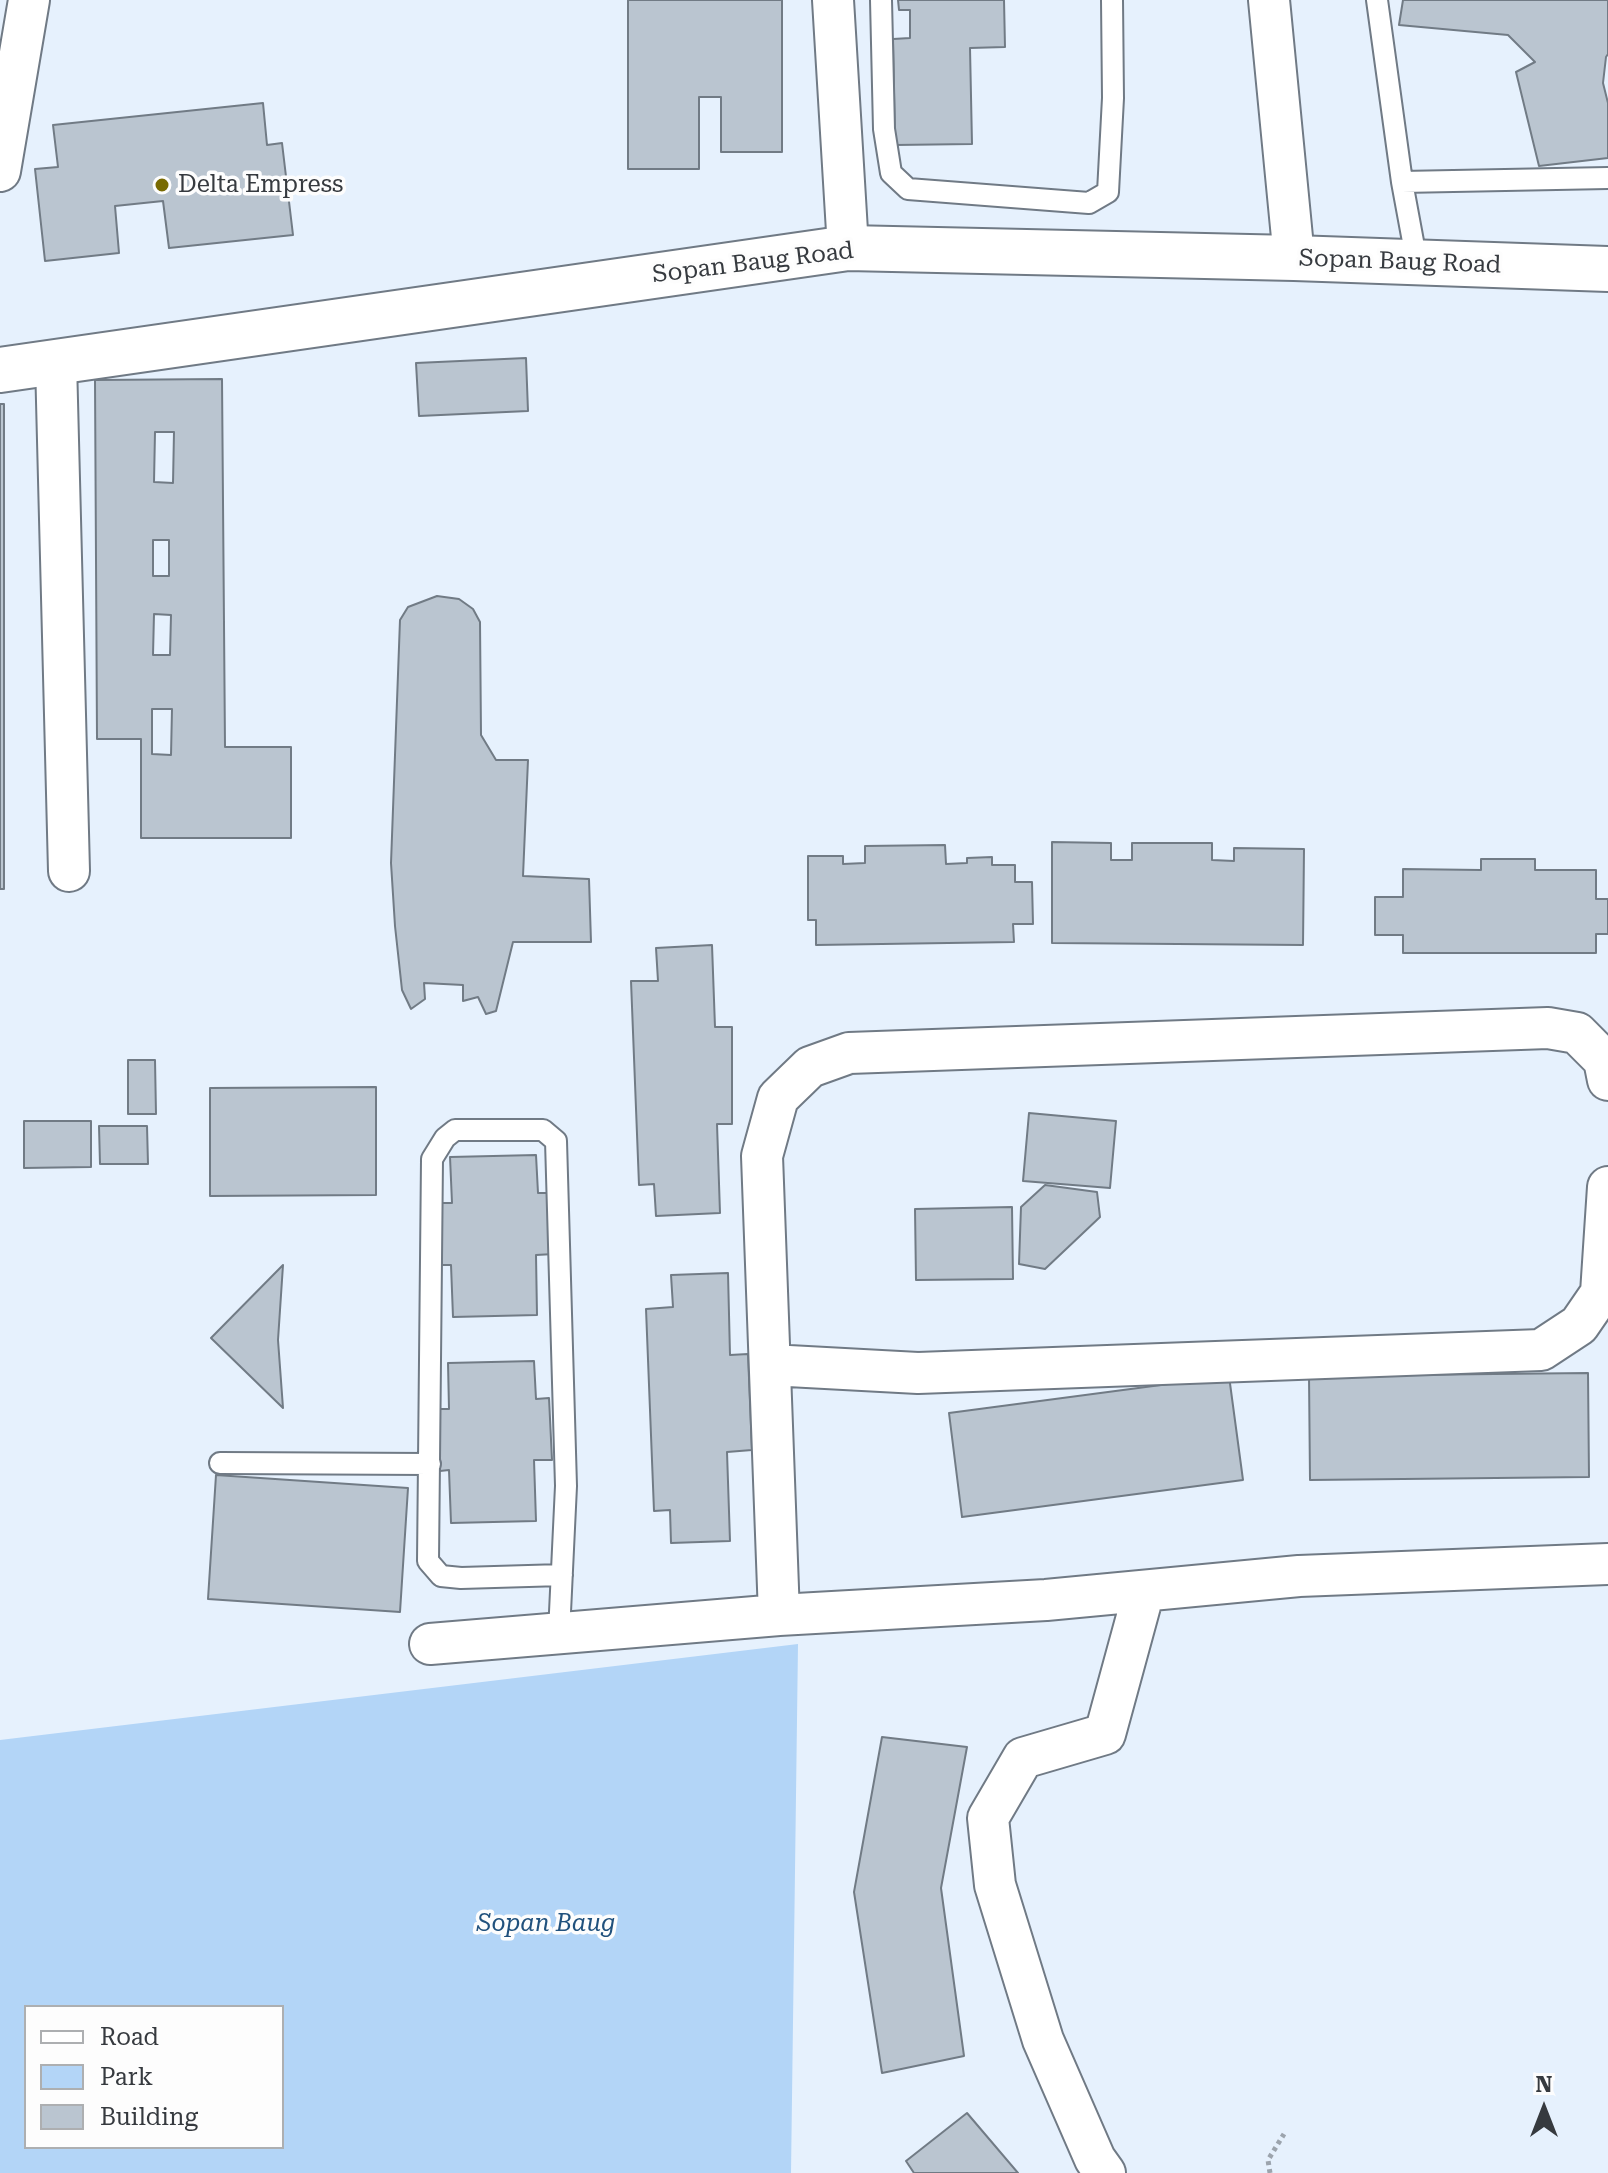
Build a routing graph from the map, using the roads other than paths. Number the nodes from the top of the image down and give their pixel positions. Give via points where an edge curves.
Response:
1 (29, 0) edge
2 (833, 0) edge
3 (881, 0) edge
4 (1112, 0) edge
5 (1269, 0) edge
6 (1377, 0) edge
7 (0, 171) edge
8 (1608, 178) edge
9 (1402, 182) junction
10 (848, 248) junction
11 (1294, 258) junction
12 (1417, 263) junction
13 (1608, 269) edge
14 (56, 362) junction
15 (0, 370) edge
16 (69, 871) dead end
17 (1608, 1080) edge
18 (1608, 1187) edge
19 (770, 1365) junction
20 (220, 1463) dead end
21 (430, 1464) junction
22 (1608, 1564) edge
23 (562, 1575) junction
24 (1144, 1591) junction
25 (779, 1615) junction
26 (559, 1633) junction
27 (430, 1644) dead end
28 (1105, 2173) edge

1 - 7 street
2 - 10 street
3 - 4 lane via 884,129 891,173 908,189 1089,203 1108,192
5 - 11 street
6 - 9 lane
8 - 9 lane
9 - 12 lane
10 - 11 street, Sopan Baug Road
10 - 14 street, Sopan Baug Road
11 - 12 street, Sopan Baug Road
12 - 13 street, Sopan Baug Road
14 - 15 street, Sopan Baug Road
14 - 16 street
17 - 19 street via 1604,1060 1577,1033 1548,1028 849,1053 810,1067 778,1098 762,1156
18 - 19 street via 1601,1293 1579,1325 1541,1350 918,1373
19 - 25 street
20 - 21 lane
21 - 23 lane via 428,1561 441,1576
21 - 23 lane via 432,1159 455,1130 543,1130 556,1141 566,1486
22 - 24 street via 1299,1576
23 - 26 lane
24 - 25 street
24 - 28 street via 1105,1734 1023,1758 988,1818 995,1885 1043,2040
25 - 26 street
26 - 27 street

